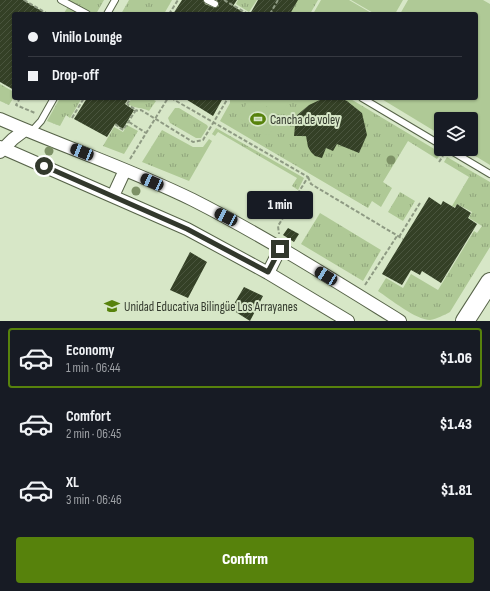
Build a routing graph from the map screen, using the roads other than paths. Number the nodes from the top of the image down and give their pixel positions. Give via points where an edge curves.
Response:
1 (61, 0) edge
2 (115, 0) edge
3 (207, 0) edge
4 (214, 4) dead end
5 (83, 12) edge
6 (108, 12) edge
7 (53, 100) edge
8 (365, 100) edge
9 (0, 120) edge
10 (28, 131) junction
11 (434, 141) edge
12 (1, 149) edge
13 (456, 156) edge
14 (128, 164) junction
15 (490, 174) edge
16 (113, 196) junction
17 (280, 249) junction
18 (268, 272) junction
19 (490, 282) edge
20 (348, 321) edge
21 (400, 321) edge
22 (465, 321) edge

1 - 5 lane
2 - 6 lane
3 - 4 lane
7 - 10 lane via 41,121
8 - 11 lane
9 - 10 street
10 - 12 street
10 - 14 street
12 - 16 street
13 - 15 lane
14 - 16 street
14 - 17 street
16 - 18 street via 187,229
17 - 18 street
17 - 21 street
18 - 20 street
19 - 22 street

